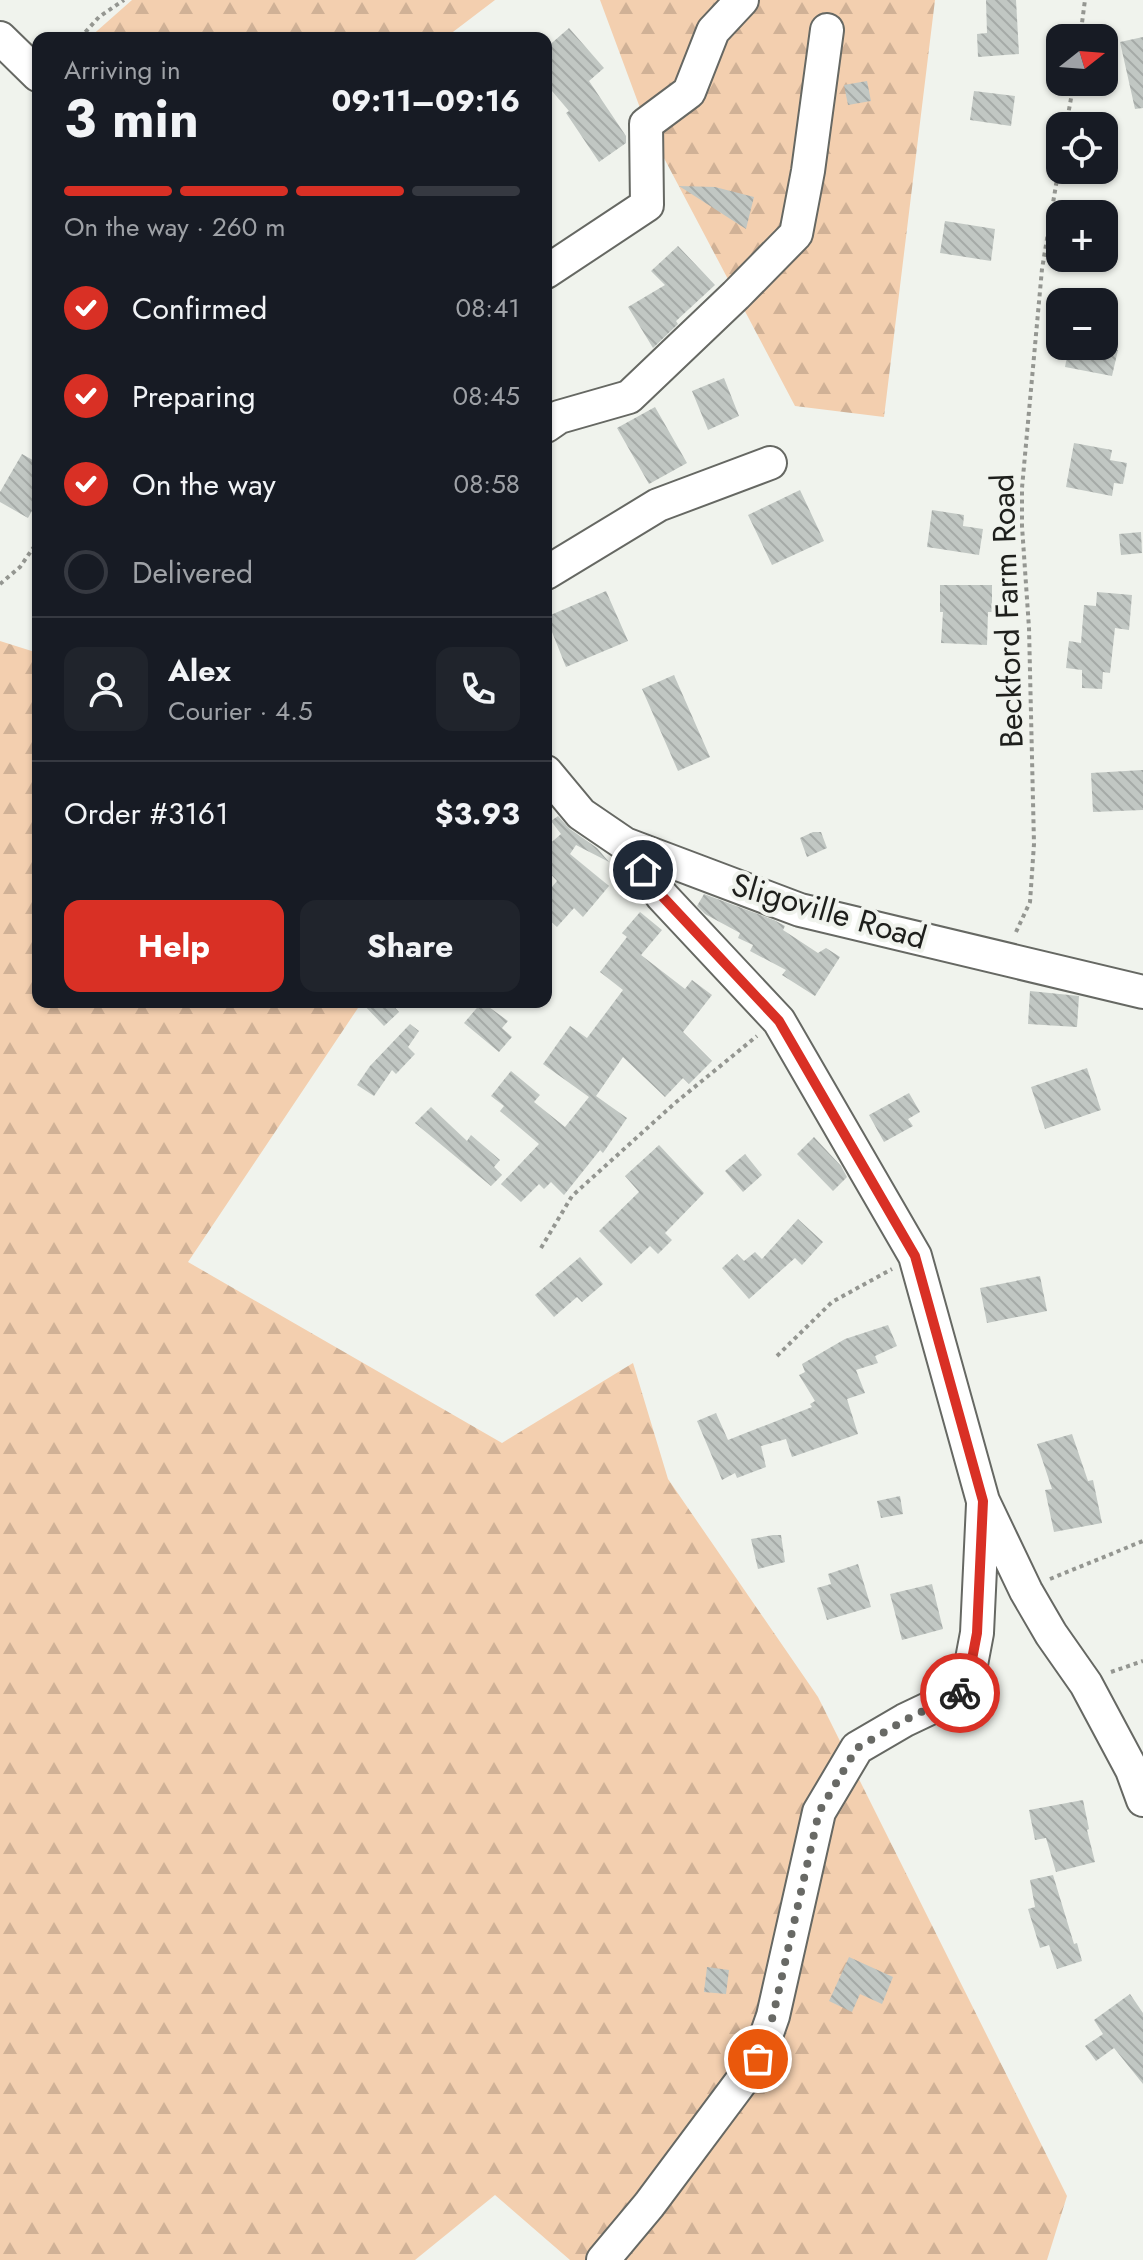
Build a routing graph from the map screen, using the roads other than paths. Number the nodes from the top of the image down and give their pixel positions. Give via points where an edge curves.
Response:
1 (742, 0) edge
2 (827, 30) dead end
3 (0, 38) edge
4 (32, 69) edge
5 (552, 268) edge
6 (552, 422) edge
7 (770, 463) dead end
8 (552, 569) edge
9 (552, 779) edge
10 (625, 844) junction
11 (1143, 992) edge
12 (983, 1501) junction
13 (1143, 1800) edge
14 (603, 2260) edge

1 - 5 street via 713,31 689,92 646,124 647,205
2 - 6 street via 796,234 629,397
3 - 4 street
7 - 8 street via 658,505
9 - 10 street, Sligoville Road via 581,814
10 - 11 street, Sligoville Road via 800,910
10 - 12 street via 662,896 779,1021 915,1256
12 - 13 street via 1026,1591 1086,1684
12 - 14 street via 977,1633 966,1691 857,1748 819,1812 773,2016 758,2059

